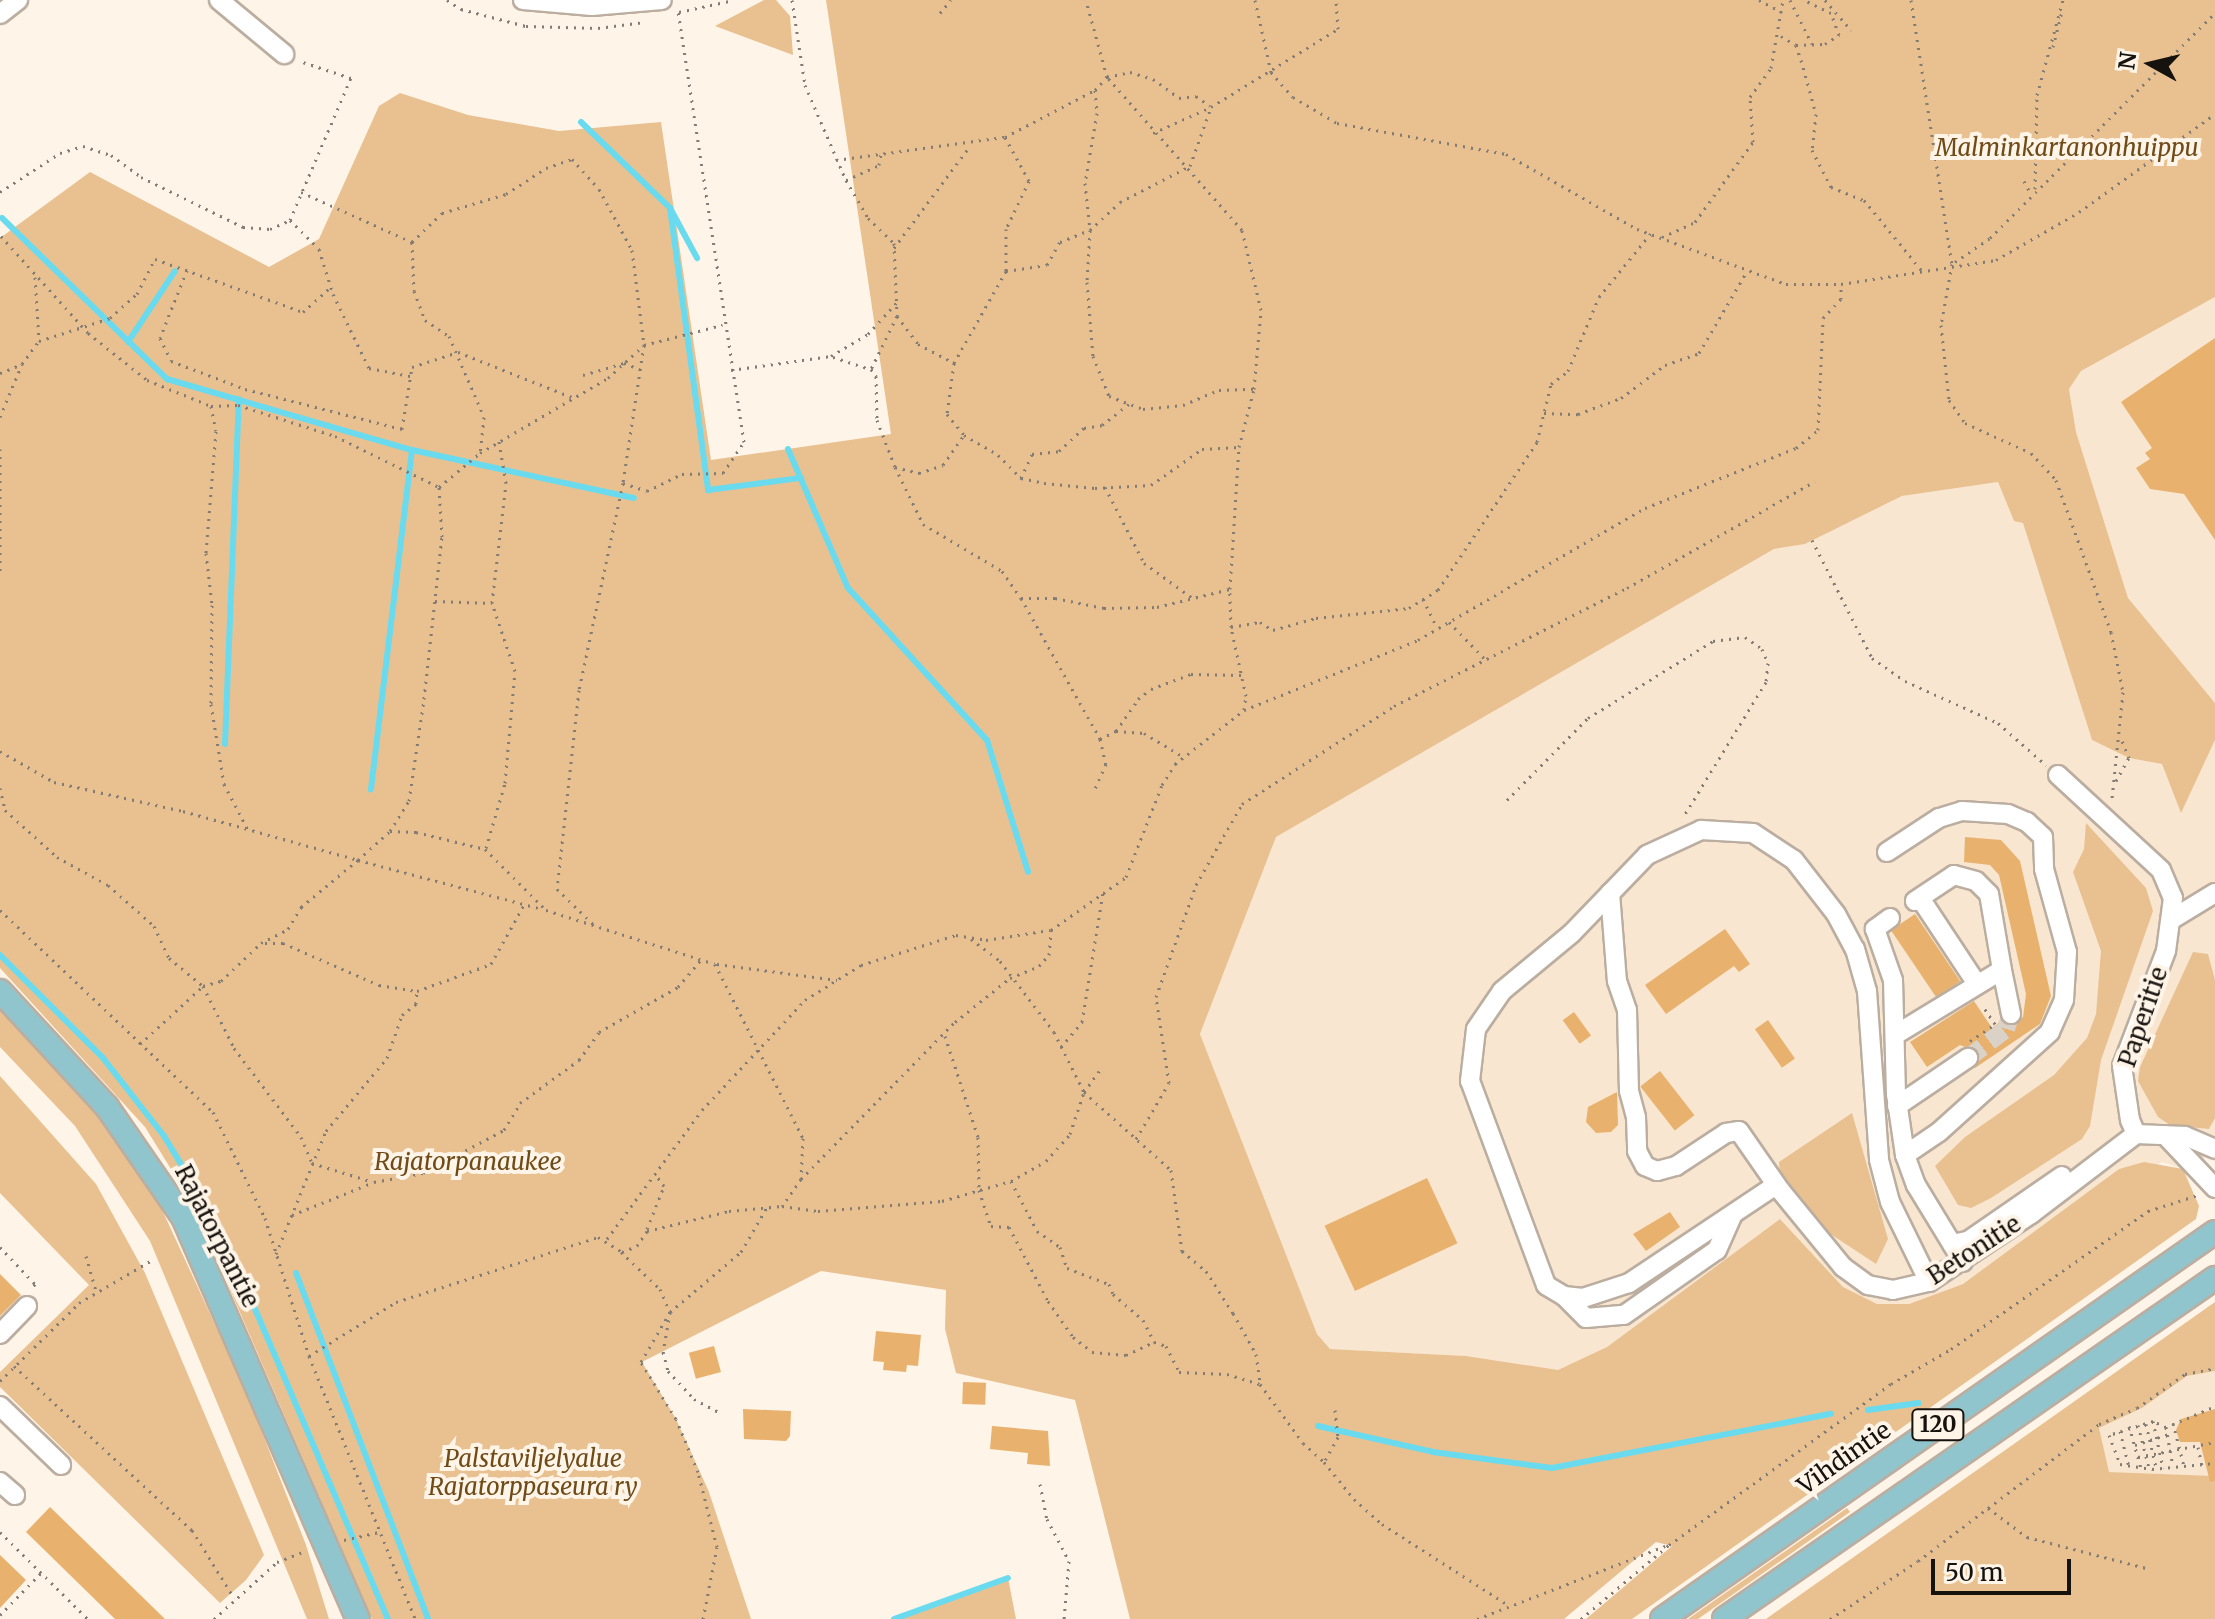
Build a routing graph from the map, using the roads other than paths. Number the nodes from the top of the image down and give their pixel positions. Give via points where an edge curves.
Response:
1 (18, 0) edge
2 (219, 0) edge
3 (523, 0) edge
4 (662, 0) edge
5 (0, 14) edge
6 (284, 54) road end
7 (2058, 775) road end
8 (1887, 852) dead end
9 (1610, 893) junction
10 (2215, 893) edge
11 (1890, 918) dead end
12 (2174, 918) junction
13 (2002, 970) junction
14 (1972, 987) junction
15 (0, 991) edge
16 (2011, 1014) dead end
17 (1895, 1035) junction
18 (1968, 1050) tunnel mouth
19 (1897, 1106) junction
20 (2136, 1134) junction
21 (2165, 1135) junction
22 (2215, 1149) edge
23 (1905, 1155) junction
24 (2104, 1158) junction
25 (2214, 1187) edge
26 (1778, 1188) junction
27 (1734, 1214) junction
28 (2215, 1232) edge
29 (1952, 1244) junction
30 (1963, 1262) junction
31 (2215, 1278) edge
32 (1929, 1282) junction
33 (1564, 1296) junction
34 (27, 1306) road end
35 (0, 1334) edge
36 (0, 1406) edge
37 (61, 1465) dead end
38 (0, 1482) edge
39 (15, 1495) dead end
40 (323, 1545) junction
41 (343, 1619) edge
42 (358, 1619) edge
43 (1662, 1619) edge
44 (1724, 1619) edge

1 - 5 street
2 - 6 street
3 - 4 street via 592,6
7 - 12 street via 2161,870 2169,883
8 - 23 street via 1939,818 1962,811 2008,814 2027,822 2043,837 2044,869 2067,952 2064,1000 2050,1032 1939,1132
9 - 26 street, Betonitie via 1617,981 1627,1010 1629,1091 1637,1151 1645,1166 1657,1171 1676,1166 1726,1133 1739,1131
9 - 32 street via 1647,855 1701,830 1753,833 1794,860 1836,914 1855,949 1867,991 1879,1160 1890,1202
9 - 33 street via 1486,1010 1469,1063 1470,1081 1500,1170 1546,1285
10 - 12 street
11 - 17 street via 1875,929 1893,980
12 - 20 street, Paperitie via 2122,1066 2125,1104
13 - 14 street
13 - 14 street via 1989,894 1976,881 1954,875 1918,900
13 - 16 street
14 - 17 street
15 - 40 main road, Rajatorpantie via 107,1107 183,1217 230,1314
17 - 19 street
18 - 19 street
19 - 23 street
20 - 21 street
20 - 24 street, Betonitie
21 - 22 street via 2203,1140
21 - 25 street
23 - 29 street via 1916,1185
24 - 29 street via 2079,1164 1968,1241
24 - 30 street, Betonitie
26 - 27 street
26 - 32 street, Betonitie via 1843,1267 1868,1285 1893,1290
27 - 33 street via 1629,1283 1583,1298
27 - 33 street via 1717,1250 1624,1315 1586,1318
28 - 43 main road, Vihdintie / 120
29 - 30 street
30 - 32 street, Betonitie
31 - 44 main road, 120
34 - 35 street
36 - 37 street
38 - 39 street
40 - 41 main road, Rajatorpantie
40 - 42 main road, Rajatorpantie

